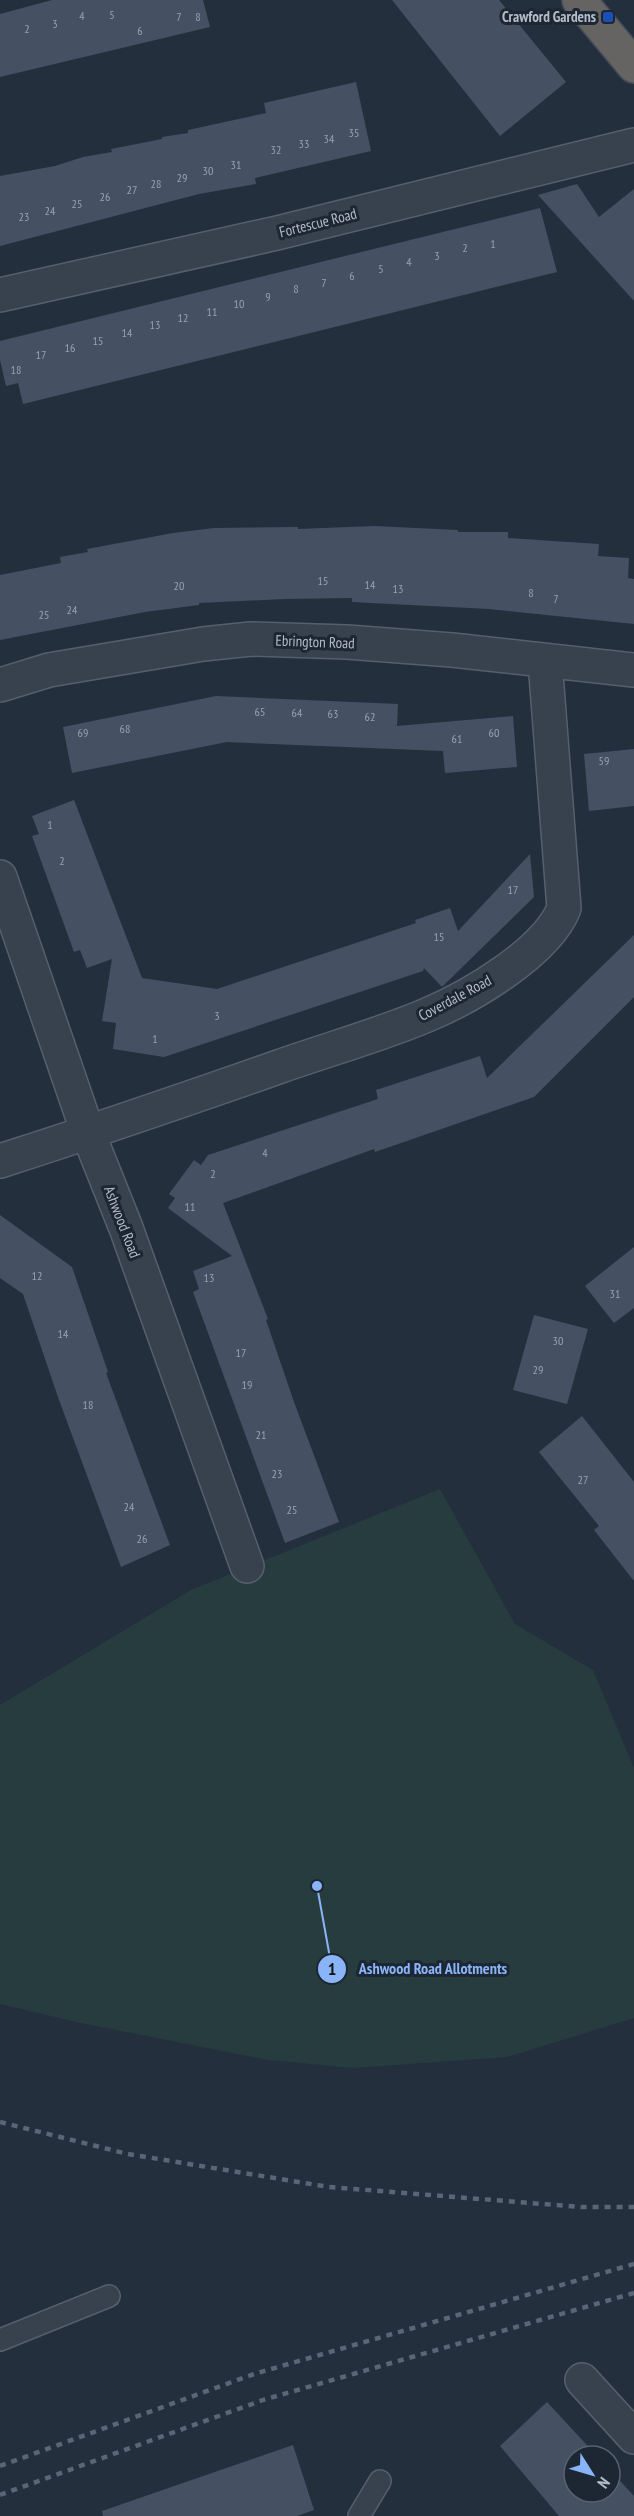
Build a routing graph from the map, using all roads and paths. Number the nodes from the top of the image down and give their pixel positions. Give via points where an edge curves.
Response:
1 (579, 0) edge
2 (634, 66) edge
3 (634, 145) edge
4 (0, 295) edge
5 (544, 661) junction
6 (634, 670) edge
7 (0, 685) edge
8 (0, 877) edge
9 (88, 1133) junction
10 (0, 1161) edge
11 (247, 1566) dead end
12 (109, 2296) dead end
13 (0, 2340) edge
14 (582, 2380) dead end
15 (634, 2437) edge
16 (380, 2481) dead end
17 (359, 2516) edge

1 - 2 highway
3 - 4 street, Fortescue Road via 277,233
5 - 6 street, Ebrington Road
5 - 7 street, Ebrington Road via 346,642 251,639 49,670
5 - 9 street, Coverdale Road via 564,908 559,922 544,939 512,968 428,1015
8 - 9 street, Ashwood Road
9 - 10 street, Coverdale Road
9 - 11 street, Ashwood Road
12 - 13 lane
14 - 15 street
16 - 17 lane

